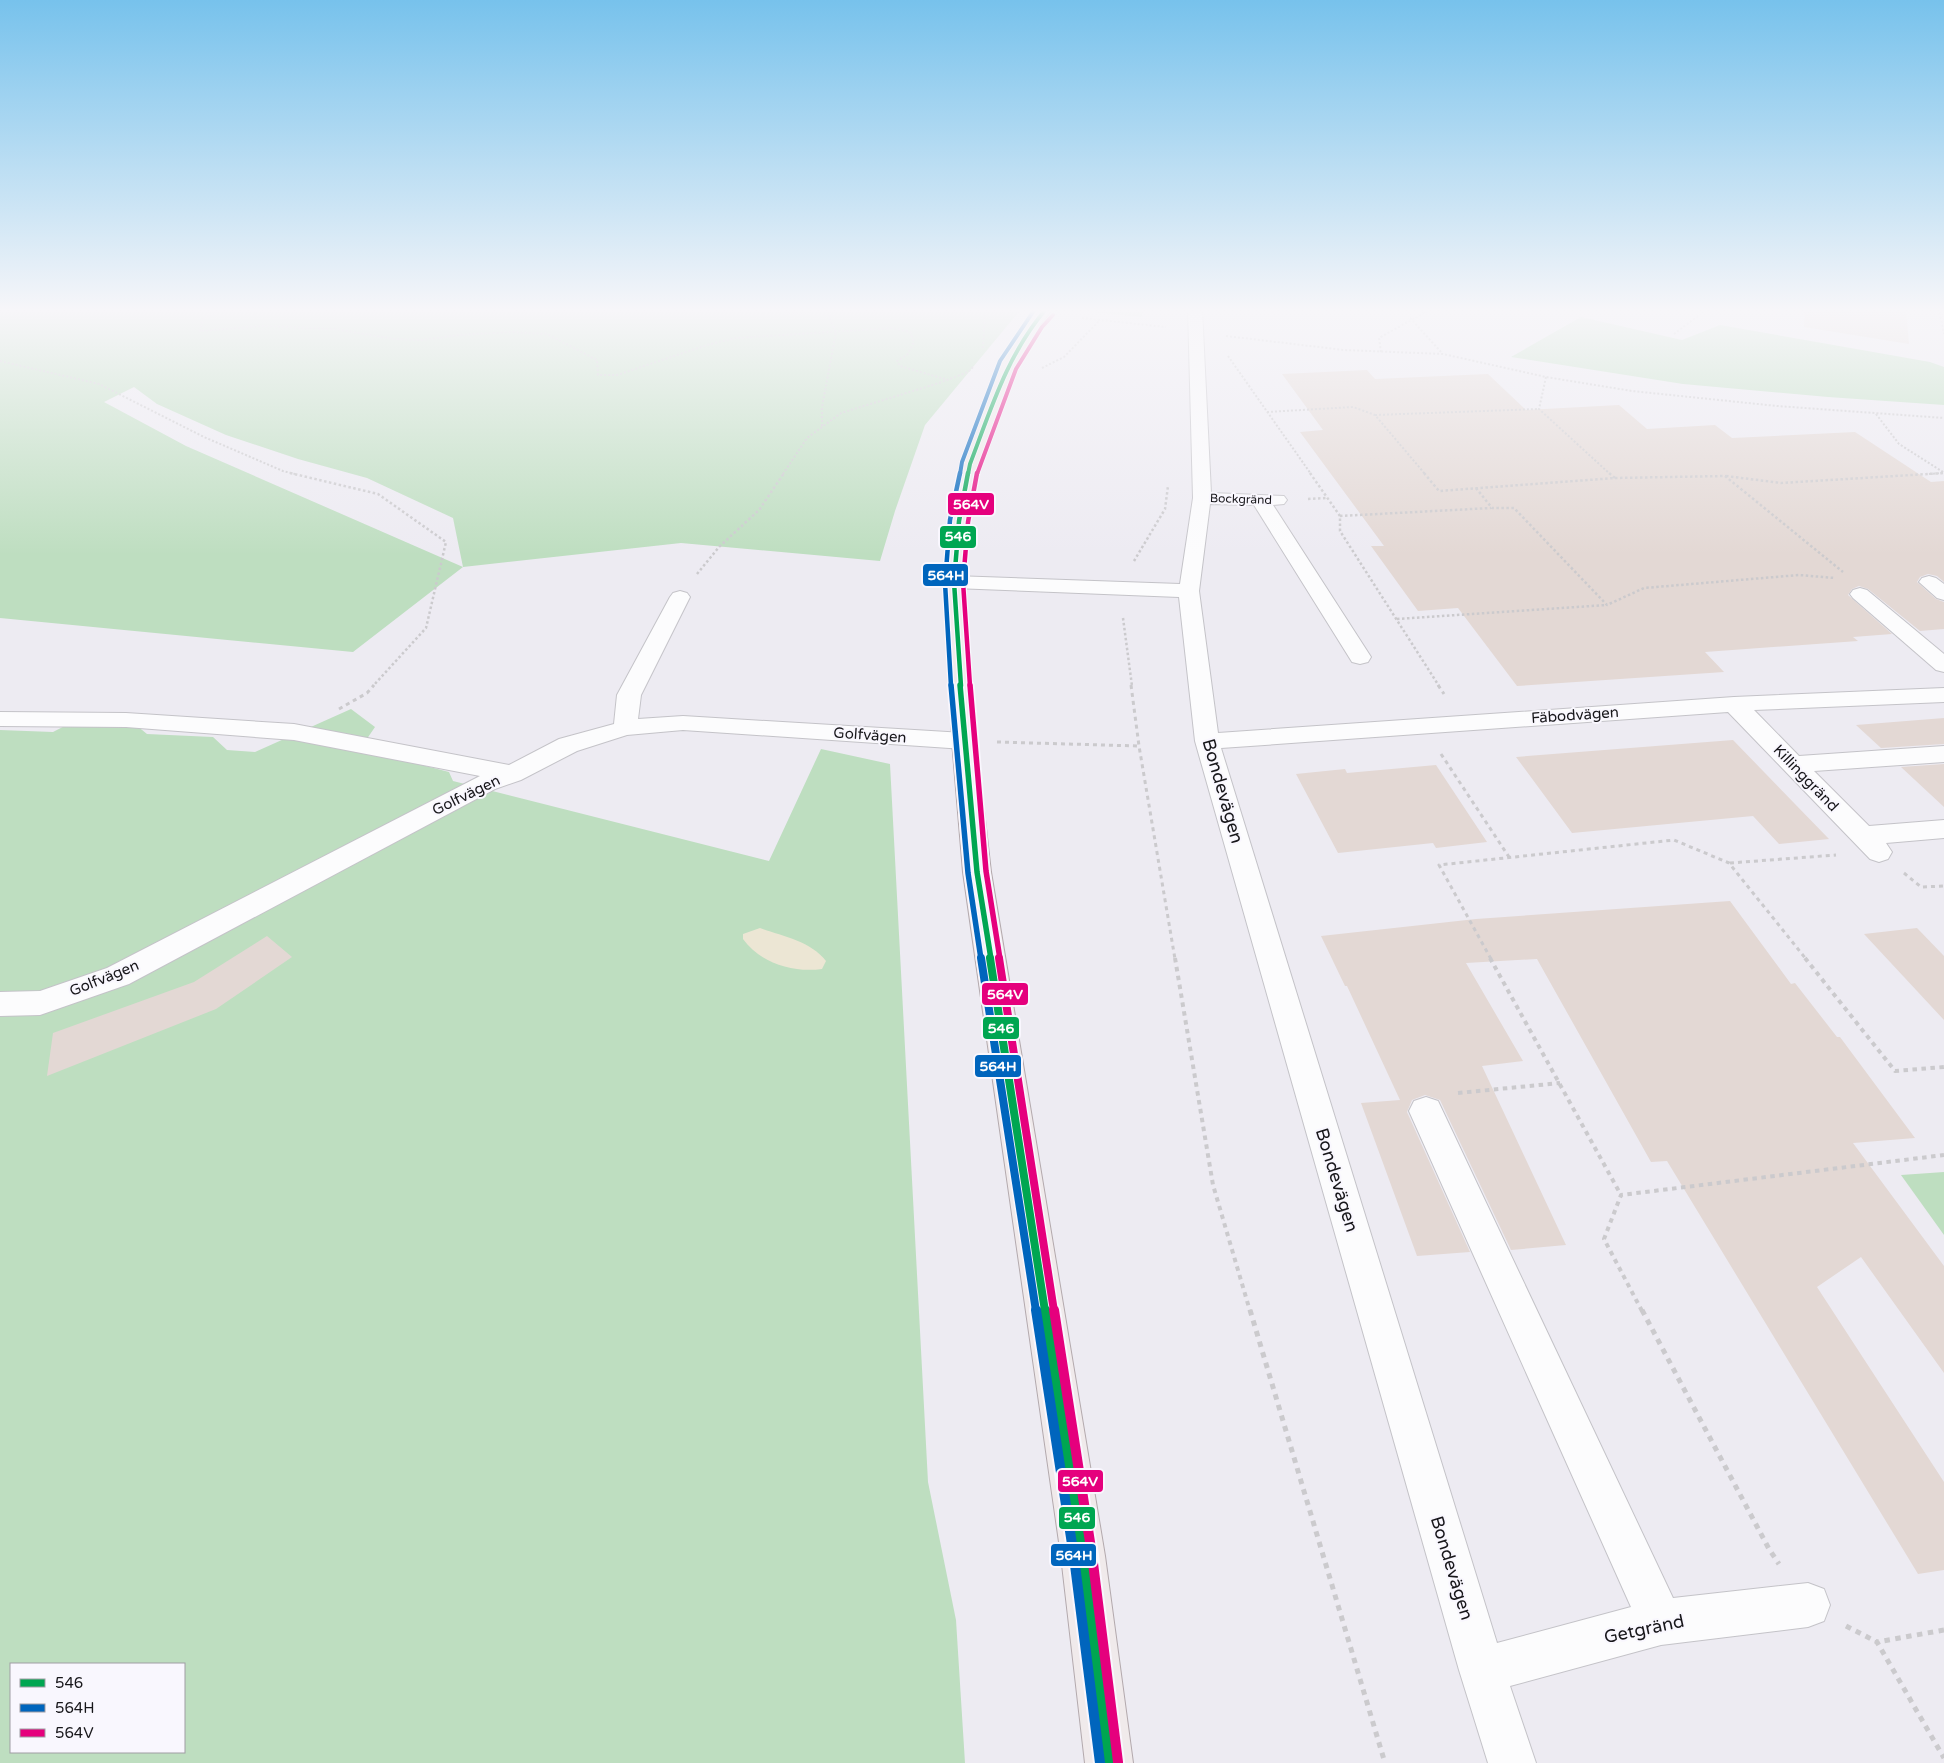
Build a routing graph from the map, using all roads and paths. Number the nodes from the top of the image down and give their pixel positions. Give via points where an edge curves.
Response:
1 (113, 391) edge
2 (826, 391) edge
3 (911, 391) edge
4 (998, 391) edge
5 (1198, 391) edge
6 (1253, 391) edge
7 (1543, 391) edge
8 (1635, 391) edge
9 (1539, 409) junction
10 (1267, 412) junction
11 (1876, 414) junction
12 (1375, 415) junction
13 (1944, 418) edge
14 (822, 426) junction
15 (1944, 472) edge
16 (1725, 476) junction
17 (1615, 478) junction
18 (1168, 482) dead end
19 (1476, 488) junction
20 (1202, 498) junction
21 (1492, 508) junction
22 (1340, 516) junction
23 (1848, 576) dead end
24 (1836, 578) dead end
25 (954, 582) junction
26 (1119, 587) junction
27 (1189, 591) junction
28 (1860, 594) dead end
29 (680, 597) joint
30 (1607, 605) junction
31 (1397, 619) junction
32 (1360, 657) dead end
33 (1944, 665) edge
34 (1944, 695) edge
35 (1734, 704) junction
36 (0, 719) edge
37 (1461, 722) junction
38 (625, 728) junction
39 (1423, 728) junction
40 (294, 732) junction
41 (964, 741) junction
42 (1207, 741) junction
43 (1139, 746) junction
44 (1944, 754) edge
45 (1793, 764) junction
46 (512, 774) junction
47 (1944, 830) edge
48 (1871, 844) junction
49 (1510, 857) junction
50 (1729, 863) junction
51 (1944, 886) edge
52 (0, 1004) edge
53 (1944, 1067) edge
54 (1560, 1083) junction
55 (1426, 1111) joint
56 (1944, 1155) edge
57 (1621, 1194) junction
58 (1808, 1605) junction
59 (1661, 1622) junction
60 (1944, 1630) edge
61 (1877, 1642) junction
62 (1482, 1670) junction
63 (1944, 1758) edge
64 (1109, 1763) edge
65 (1385, 1763) edge
66 (1512, 1763) edge

1 - 40 path via 204,437 283,471 378,494 446,542 426,628 367,693
2 - 14 path via 820,416
3 - 14 path via 841,413
4 - 25 main road via 970,464 959,521
5 - 20 street, Bondevägen
6 - 10 path
7 - 9 path
8 - 11 path
9 - 12 path
9 - 17 path
10 - 12 path via 1353,407
10 - 22 path
11 - 13 path
11 - 15 path via 1899,444
12 - 19 path via 1439,491
14 - 29 path via 807,438 759,510 719,547
15 - 16 path via 1781,483
16 - 17 path
16 - 23 path
17 - 19 path
18 - 26 path via 1165,509
19 - 21 path
20 - 27 street, Bondevägen
20 - 32 street, Bockgränd via 1270,500
21 - 22 path
21 - 30 path via 1514,508
22 - 31 path via 1340,531
24 - 30 path via 1799,575 1644,588
25 - 26 street
25 - 41 main road
26 - 27 street
26 - 43 path
27 - 42 street, Bondevägen
28 - 33 street
29 - 38 street via 629,694
30 - 31 path
31 - 37 path
34 - 35 street, Fäbodvägen
35 - 37 street, Fäbodvägen
35 - 45 street, Killinggränd
36 - 40 street via 126,720
37 - 39 street, Fäbodvägen
38 - 41 street, Golfvägen via 683,723
38 - 46 street, Golfvägen via 568,745
39 - 42 street, Fäbodvägen
39 - 49 path
40 - 46 street
41 - 43 path
41 - 64 main road via 977,872 1083,1556
42 - 62 street, Bondevägen
43 - 65 path via 1213,1185
44 - 45 street
45 - 48 street, Killinggränd
46 - 52 street, Golfvägen via 486,783 118,976 40,1003
47 - 48 street
48 - 50 path
48 - 51 path via 1921,887
49 - 50 path via 1674,840
49 - 54 path via 1439,865
50 - 53 path via 1895,1070
54 - 55 path via 1419,1097
54 - 57 path
55 - 59 street
56 - 57 path
57 - 58 path via 1604,1239 1769,1549
58 - 59 street, Getgränd
58 - 61 path
59 - 62 street, Getgränd
60 - 61 path
61 - 63 path
62 - 66 street, Bondevägen

